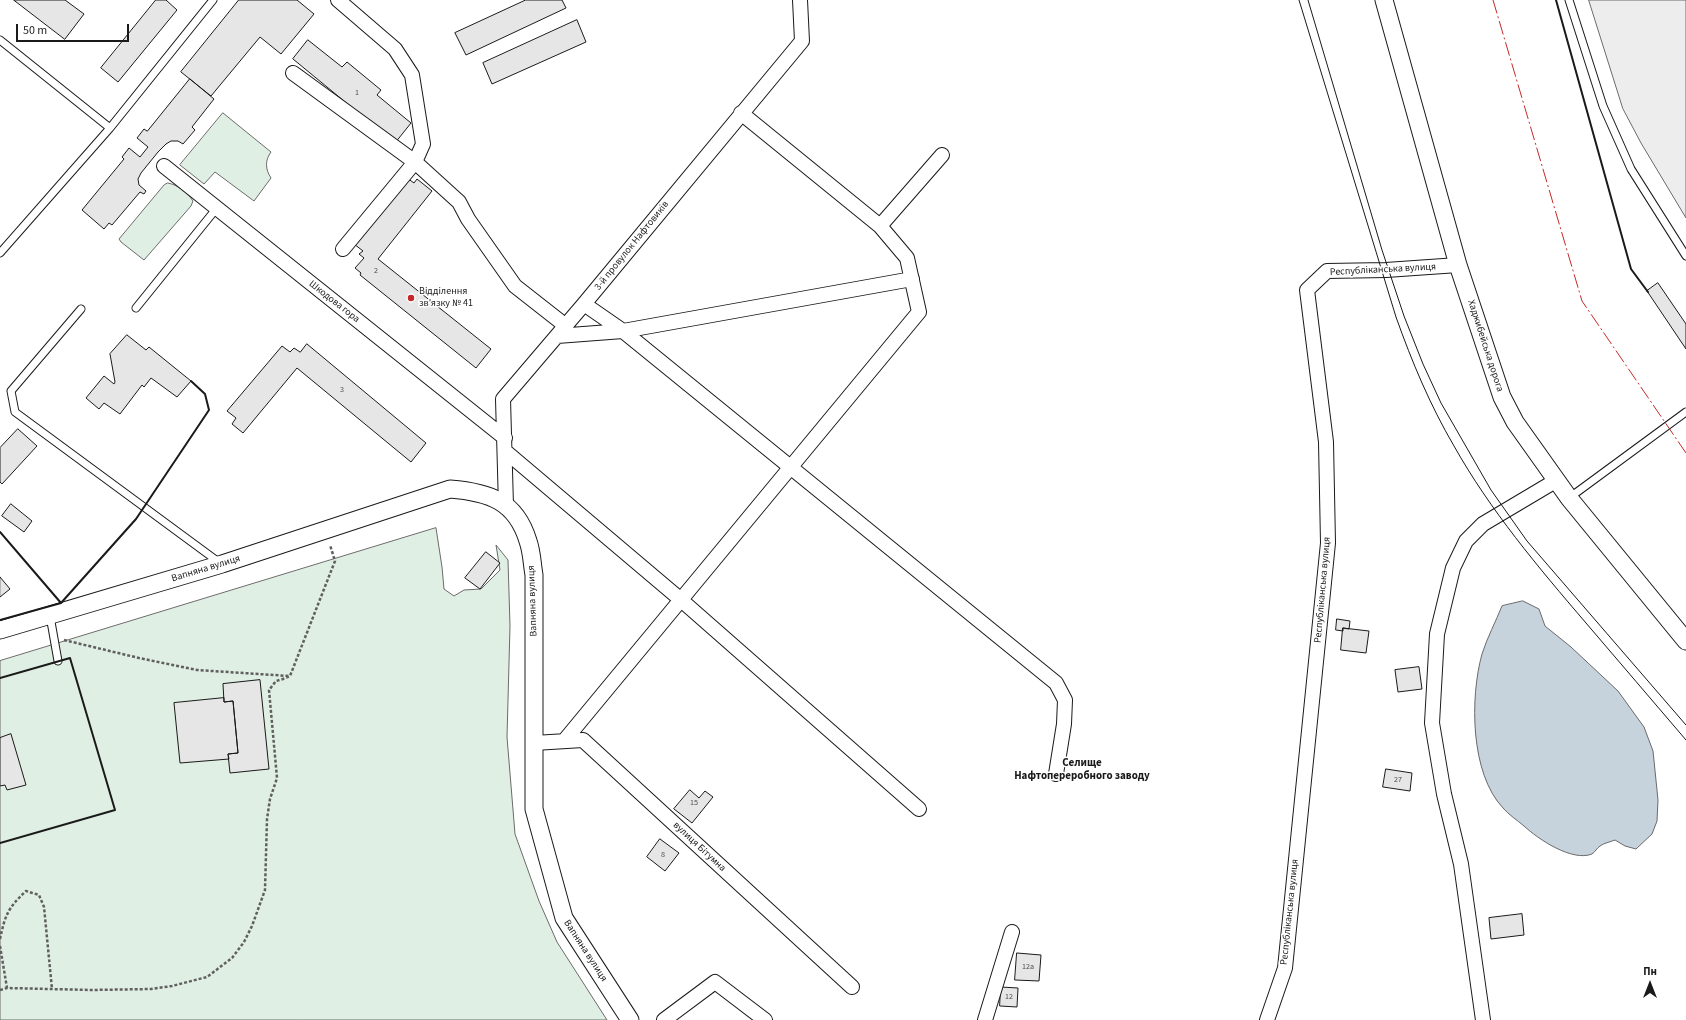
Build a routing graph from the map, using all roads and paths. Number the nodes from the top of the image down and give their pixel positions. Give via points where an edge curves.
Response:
1 (213, 0) edge
2 (338, 0) edge
3 (800, 0) edge
4 (1384, 0) edge
5 (1569, 0) edge
6 (0, 40) edge
7 (293, 73) dead end
8 (741, 112) junction
9 (110, 128) junction
10 (942, 155) dead end
11 (415, 162) junction
12 (164, 166) dead end
13 (216, 209) junction
14 (880, 226) junction
15 (343, 249) dead end
16 (0, 253) edge
17 (1686, 256) edge
18 (1458, 265) junction
19 (912, 279) junction
20 (584, 304) junction
21 (136, 308) dead end
22 (81, 309) dead end
23 (561, 331) junction
24 (623, 331) junction
25 (1686, 412) edge
26 (505, 444) junction
27 (789, 468) junction
28 (1556, 480) junction
29 (1569, 498) junction
30 (506, 506) junction
31 (326, 531) junction
32 (222, 564) junction
33 (680, 599) junction
34 (50, 616) junction
35 (0, 630) edge
36 (54, 637) junction
37 (1686, 641) edge
38 (58, 661) dead end
39 (290, 676) junction
40 (564, 741) junction
41 (534, 742) junction
42 (1056, 774) dead end
43 (919, 809) dead end
44 (1012, 932) dead end
45 (0, 939) edge
46 (0, 946) edge
47 (852, 987) dead end
48 (7, 988) junction
49 (52, 989) junction
50 (0, 990) edge
51 (630, 1020) edge
52 (664, 1020) edge
53 (765, 1020) edge
54 (985, 1020) edge
55 (1267, 1020) edge
56 (1483, 1020) edge

1 - 9 lane
2 - 11 street via 395,49 412,75 423,144
3 - 8 street, 3-й провулок Нафтовиків via 802,41
4 - 18 street, Хаджибейська дорога
5 - 17 lane via 1606,113 1632,168
6 - 9 lane
7 - 11 street
8 - 14 street
8 - 20 street, 3-й провулок Нафтовиків
9 - 16 lane
10 - 14 street
11 - 15 street
11 - 23 street via 459,202 515,286
12 - 13 street, Шкодова гора
13 - 21 lane
13 - 26 street, Шкодова гора
14 - 19 street via 907,258
18 - 28 street, Хаджибейська дорога via 1502,397 1515,422
18 - 55 street, Республіканська вулиця via 1327,271 1307,290 1326,442 1328,543 1285,968
19 - 24 street
19 - 27 street via 919,312
20 - 23 street, 3-й провулок Нафтовиків
20 - 24 street
22 - 32 lane via 11,391 15,412
23 - 24 street
23 - 26 street, 3-й провулок Нафтовиків via 503,399
24 - 27 street
25 - 29 lane
26 - 30 street, 3-й провулок Нафтовиків
26 - 33 street, Шкодова гора
27 - 33 street
27 - 42 street via 1056,683 1065,700
28 - 29 street, Хаджибейська дорога
28 - 56 street via 1483,524 1466,541 1453,568 1438,634 1432,723 1444,794 1461,864
29 - 37 street, Хаджибейська дорога
30 - 31 street, Вапняна вулиця via 496,498 472,491 450,489
30 - 41 street, Вапняна вулиця via 520,521 528,542 534,575
31 - 32 street, Вапняна вулиця
31 - 39 path via 335,561
32 - 34 street, Вапняна вулиця
33 - 40 street
33 - 43 street, Шкодова гора
34 - 35 street, Вапняна вулиця
34 - 36 lane
36 - 38 lane
36 - 39 path via 197,670
39 - 49 path via 276,681 269,690 277,778 267,819 265,890 260,908 244,942 232,958 207,977 172,986 151,989
40 - 41 street, вулиця Бітумна
40 - 47 street, вулиця Бітумна via 584,740
41 - 51 street, Вапняна вулиця via 534,809 564,918
44 - 54 street
45 - 49 path via 4,919 12,903 26,891 39,895 44,907
46 - 48 path
48 - 49 path
48 - 50 path
52 - 53 street via 715,982

